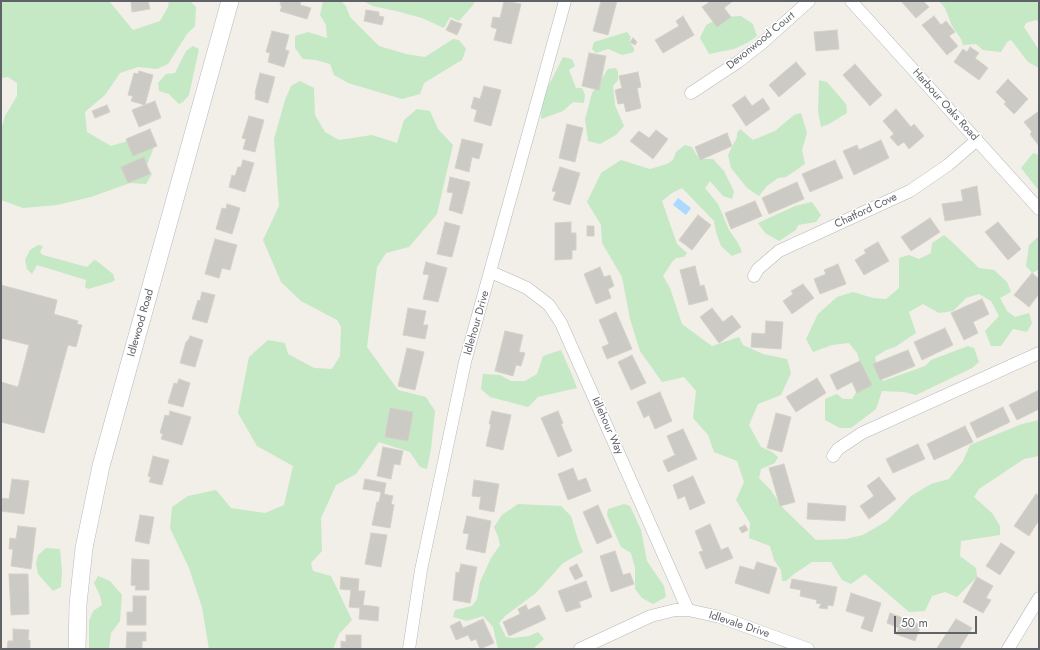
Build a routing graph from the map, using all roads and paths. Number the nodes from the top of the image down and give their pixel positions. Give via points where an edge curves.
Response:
1 (230, 1) edge
2 (565, 1) edge
3 (809, 1) edge
4 (851, 1) edge
5 (692, 93) dead end
6 (977, 140) junction
7 (1039, 208) edge
8 (491, 272) junction
9 (754, 276) dead end
10 (1039, 353) edge
11 (833, 456) dead end
12 (1039, 598) edge
13 (688, 610) junction
14 (77, 649) edge
15 (409, 649) edge
16 (580, 649) edge
17 (808, 649) edge
18 (1008, 649) edge

1 - 14 street, Idlewood Road via 101,466 84,548 78,604
2 - 8 street, Idlehour Drive
3 - 5 street, Devonwood Court via 761,44
4 - 6 street, Harbour Oaks Road
6 - 7 street, Harbour Oaks Road
6 - 9 street, Chatford Cove via 948,165 910,191 779,251 758,269
8 - 13 street, Idlehour Way via 527,288 549,305 561,323
8 - 15 street, Idlehour Drive via 466,362 421,570
10 - 11 street via 862,433 838,449
12 - 18 street
13 - 16 street, Idlevale Drive via 674,610 651,616
13 - 17 street, Idlevale Drive via 720,617

